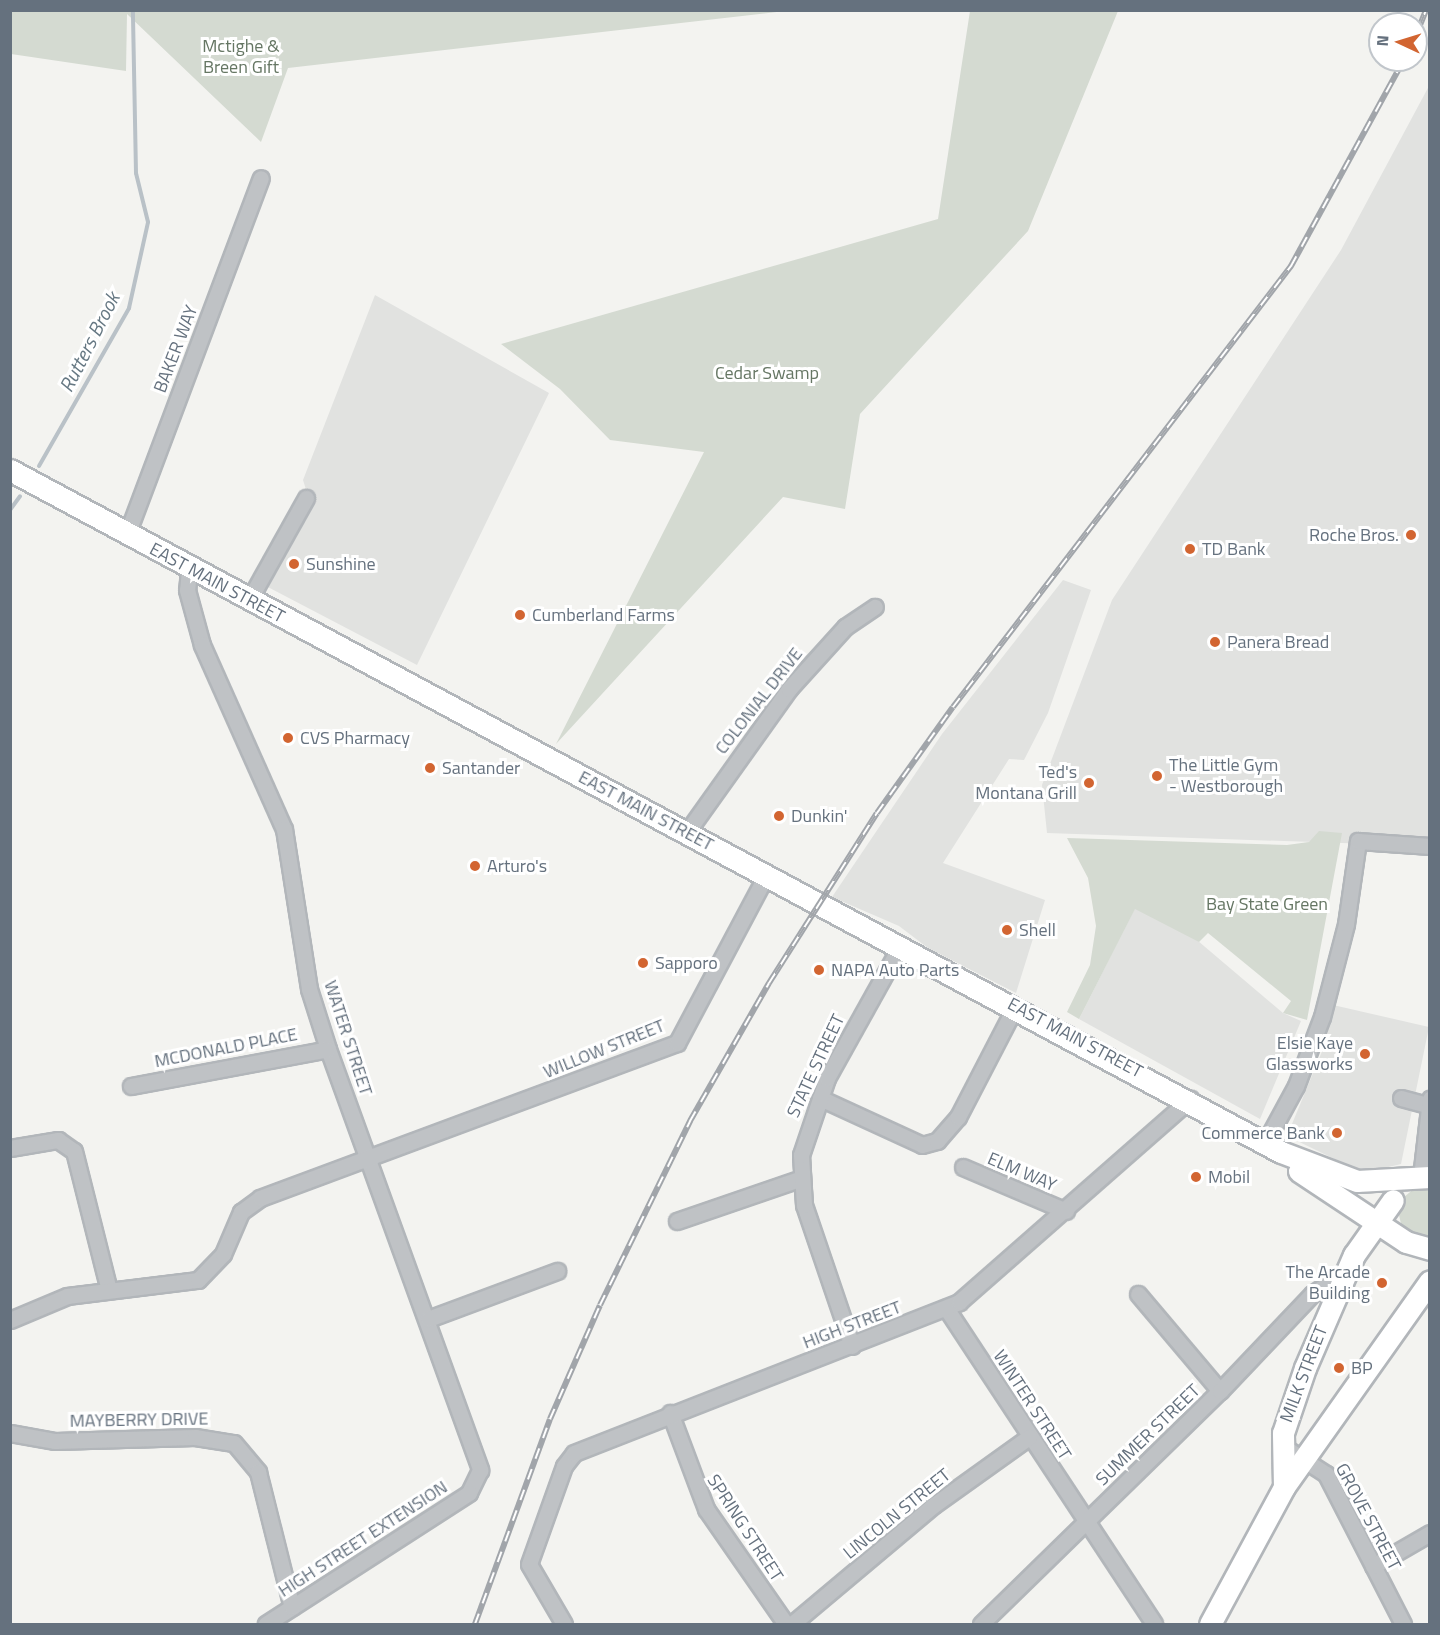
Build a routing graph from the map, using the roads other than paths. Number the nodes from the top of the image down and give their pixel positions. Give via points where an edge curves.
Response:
1 (261, 178) dead end
2 (10, 470) edge
3 (306, 498) dead end
4 (127, 534) junction
5 (189, 568) junction
6 (249, 600) junction
7 (875, 607) dead end
8 (687, 832) junction
9 (1430, 846) edge
10 (768, 874) junction
11 (900, 947) junction
12 (1016, 1007) junction
13 (328, 1049) junction
14 (131, 1086) dead end
15 (820, 1098) junction
16 (1401, 1098) dead end
17 (1190, 1100) junction
18 (1429, 1102) edge
19 (1273, 1147) junction
20 (10, 1148) edge
21 (369, 1161) junction
22 (963, 1167) dead end
23 (1421, 1178) edge
24 (799, 1179) junction
25 (1342, 1200) junction
26 (1393, 1200) junction
27 (1066, 1211) junction
28 (678, 1221) dead end
29 (1376, 1221) junction
30 (1404, 1241) junction
31 (1430, 1249) edge
32 (1356, 1251) junction
33 (1430, 1264) edge
34 (557, 1271) dead end
35 (1343, 1274) junction
36 (1430, 1281) edge
37 (109, 1290) junction
38 (1138, 1294) dead end
39 (1430, 1295) edge
40 (946, 1308) junction
41 (428, 1319) junction
42 (10, 1320) edge
43 (852, 1346) junction
44 (1375, 1358) junction
45 (1220, 1391) junction
46 (670, 1413) junction
47 (10, 1433) edge
48 (1029, 1437) junction
49 (1281, 1445) junction
50 (1305, 1456) junction
51 (478, 1483) joint
52 (1284, 1487) junction
53 (1087, 1522) junction
54 (1430, 1533) edge
55 (1373, 1566) junction
56 (292, 1607) junction
57 (266, 1624) edge
58 (564, 1624) edge
59 (786, 1624) edge
60 (792, 1624) edge
61 (981, 1624) edge
62 (1154, 1624) edge
63 (1210, 1624) edge
64 (1403, 1624) edge

1 - 4 street, BAKER WAY
2 - 4 main road, EAST MAIN STREET
3 - 6 street
4 - 5 main road, EAST MAIN STREET
5 - 6 main road, EAST MAIN STREET
5 - 13 street, WATER STREET via 187,590 202,645 284,829 309,989
6 - 8 main road, EAST MAIN STREET
7 - 8 street, COLONIAL DRIVE via 845,627 789,689
8 - 10 main road, EAST MAIN STREET
9 - 19 street via 1358,841 1339,956 1322,1017
10 - 11 main road, EAST MAIN STREET
10 - 21 street, WILLOW STREET via 677,1042
11 - 12 main road, EAST MAIN STREET
11 - 15 street, STATE STREET
12 - 15 street via 958,1118 937,1141 922,1145
12 - 17 main road, EAST MAIN STREET
13 - 14 street, MCDONALD PLACE
13 - 21 street, WATER STREET
15 - 24 street, STATE STREET via 807,1133
16 - 18 street
17 - 19 main road, EAST MAIN STREET
17 - 27 street, HIGH STREET
18 - 23 street
19 - 23 main road, EAST MAIN STREET via 1364,1182
19 - 25 main road, EAST MAIN STREET via 1287,1162
20 - 37 street via 58,1140 74,1151
21 - 37 street via 246,1206 216,1265 198,1280
21 - 41 street, WATER STREET
22 - 27 street, ELM WAY via 1005,1189
23 - 26 main road, MILK STREET
24 - 28 street
24 - 43 street, STATE STREET
25 - 29 main road, EAST MAIN STREET
25 - 32 main road via 1356,1225
26 - 29 main road, MILK STREET
26 - 30 main road via 1390,1220
27 - 40 street, HIGH STREET
29 - 30 main road, EAST MAIN STREET
29 - 32 main road, MILK STREET
30 - 31 main road
30 - 33 main road
32 - 35 main road, MILK STREET
34 - 41 street
35 - 45 street, SUMMER STREET via 1312,1294
35 - 49 main road, MILK STREET via 1285,1420
36 - 44 main road, MILK STREET
37 - 42 street via 67,1296
38 - 45 street
39 - 44 main road, MILK STREET
40 - 43 street, HIGH STREET
40 - 48 street, WINTER STREET
41 - 51 street, WATER STREET via 479,1460
43 - 46 street, HIGH STREET
44 - 50 main road, MILK STREET
45 - 53 street, SUMMER STREET
46 - 58 street, HIGH STREET via 567,1459 529,1564
46 - 59 street, SPRING STREET via 705,1509
47 - 56 street, MAYBERRY DRIVE via 48,1440 195,1437 234,1443 258,1472
48 - 53 street, WINTER STREET
48 - 60 street, LINCOLN STREET via 934,1505
49 - 50 street, GROVE STREET
49 - 52 main road, MILK STREET
50 - 52 main road, MILK STREET
50 - 55 street, GROVE STREET via 1326,1474
51 - 56 street, HIGH STREET EXTENSION
52 - 63 main road, MILK STREET
53 - 61 street, SUMMER STREET
53 - 62 street, WINTER STREET
54 - 55 street
55 - 64 street, GROVE STREET
56 - 57 street, HIGH STREET EXTENSION

